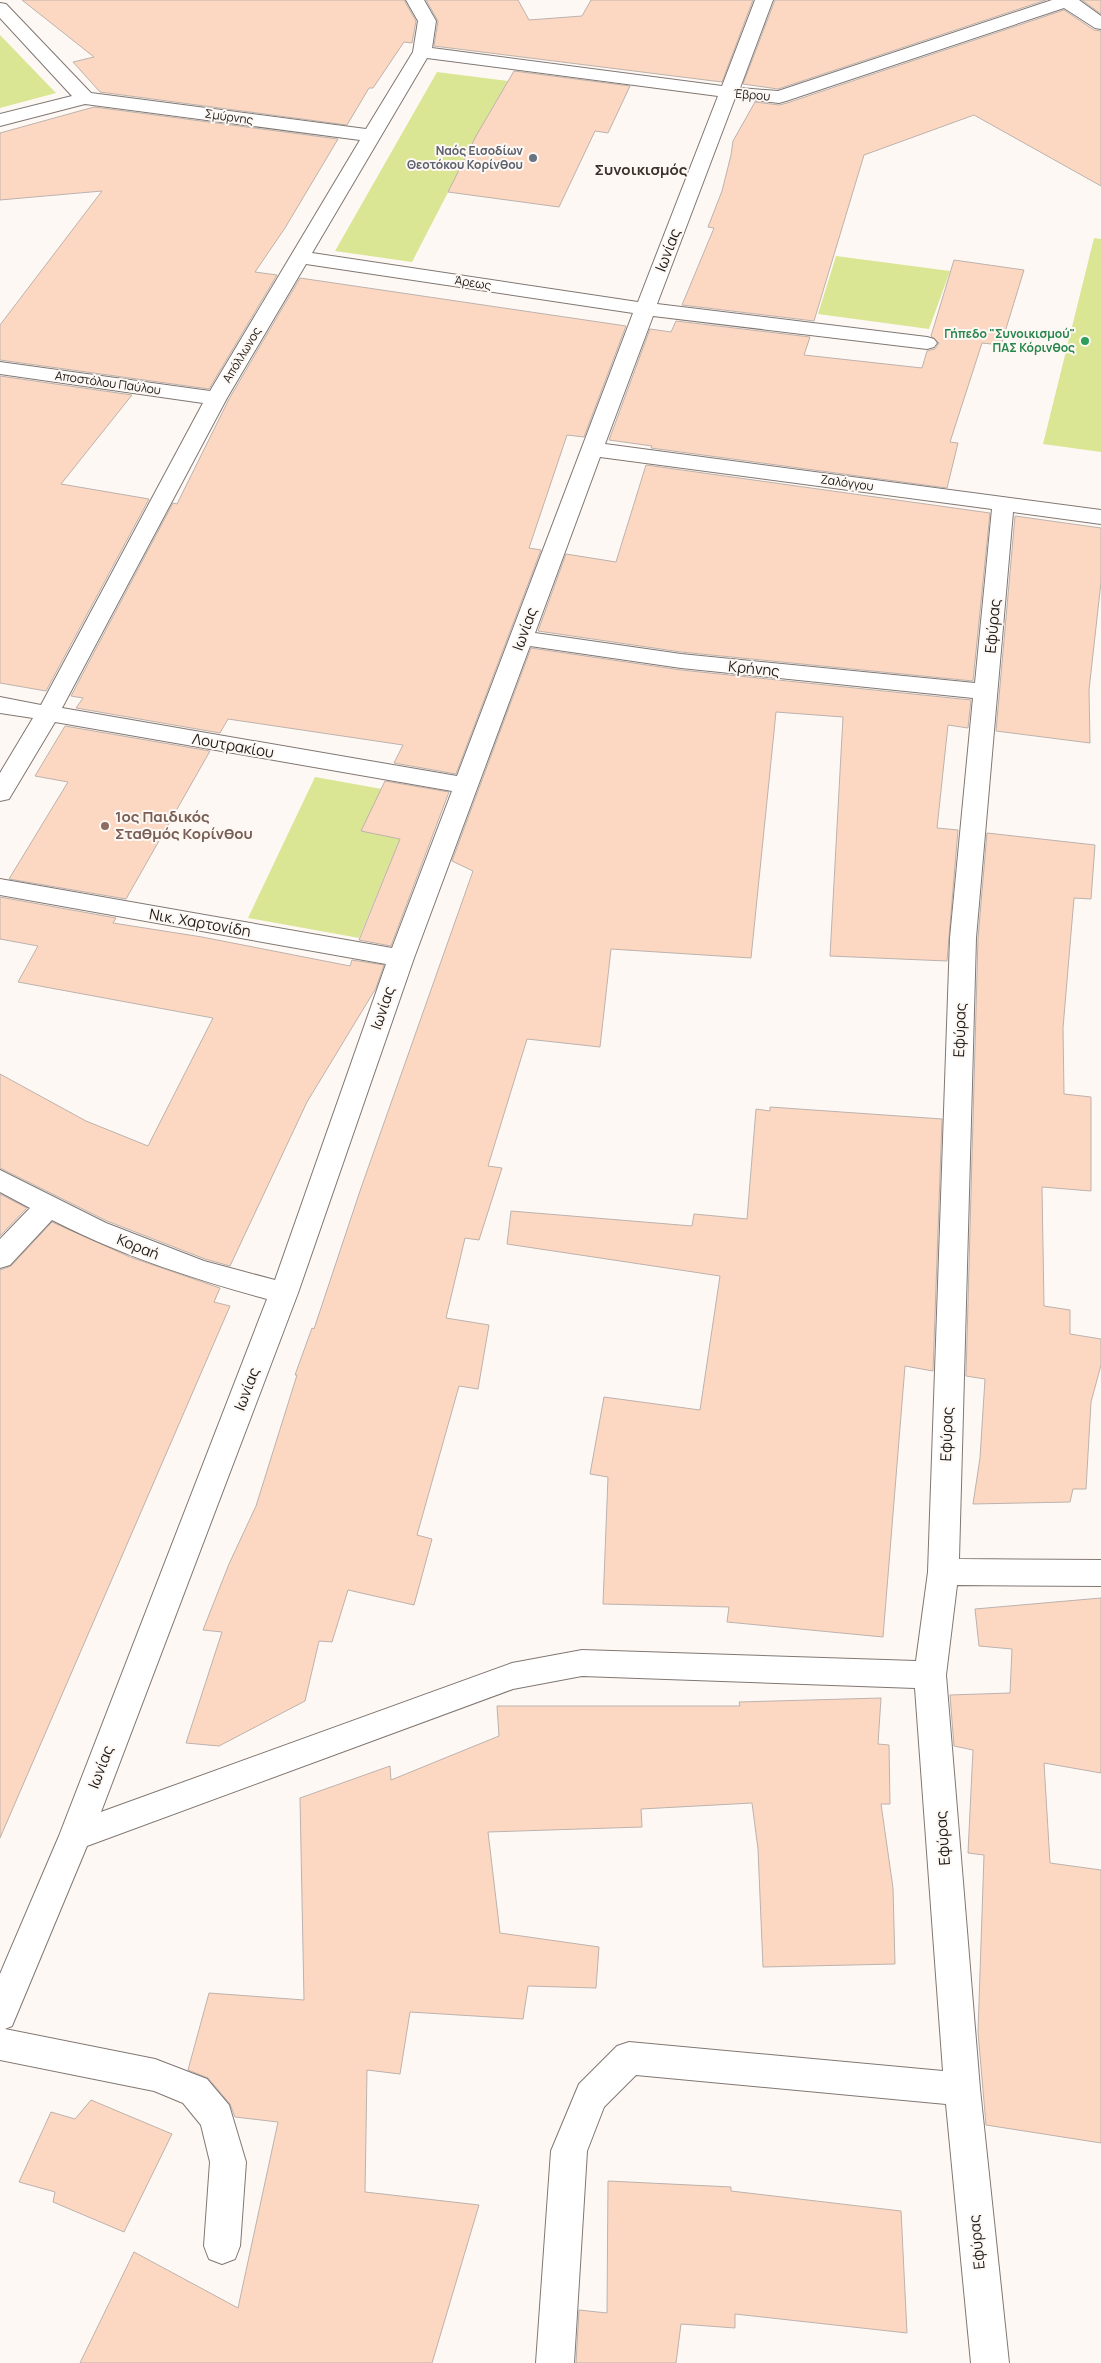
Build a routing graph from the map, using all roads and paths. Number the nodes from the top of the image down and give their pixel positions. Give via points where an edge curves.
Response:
1 (5, 0) edge
2 (415, 0) edge
3 (764, 0) edge
4 (1068, 1) edge
5 (0, 7) edge
6 (1101, 24) edge
7 (422, 52) junction
8 (729, 92) junction
9 (85, 98) junction
10 (0, 120) edge
11 (373, 136) junction
12 (301, 257) junction
13 (644, 309) junction
14 (927, 343) dead end
15 (0, 368) edge
16 (216, 398) junction
17 (592, 449) junction
18 (1003, 504) junction
19 (1101, 518) edge
20 (521, 638) junction
21 (987, 692) junction
22 (0, 705) edge
23 (48, 714) junction
24 (467, 786) junction
25 (0, 793) edge
26 (0, 888) edge
27 (401, 958) junction
28 (0, 1180) edge
29 (48, 1206) junction
30 (0, 1257) edge
31 (284, 1293) junction
32 (943, 1572) junction
33 (1101, 1573) edge
34 (930, 1675) junction
35 (75, 1836) junction
36 (0, 2015) edge
37 (0, 2044) edge
38 (962, 2089) junction
39 (222, 2246) dead end
40 (555, 2363) edge
41 (990, 2363) edge

1 - 5 street
2 - 7 street, Απόλλωνος via 427,21
3 - 8 street, Ιωνίας
4 - 6 street
4 - 8 street, Έβρου via 779,97
5 - 9 street
7 - 8 street, Έβρου
7 - 11 street, Απόλλωνος
8 - 13 street, Ιωνίας
9 - 10 street
9 - 11 street, Σμύρνης
11 - 12 street, Απόλλωνος
12 - 13 street, Άρεως
12 - 16 street, Απόλλωνος
13 - 14 street, Άρεως
13 - 17 street, Ιωνίας
15 - 16 street, Αποστόλου Παύλου
16 - 23 street, Απόλλωνος
17 - 18 street, Ζαλόγγου
17 - 20 street, Ιωνίας
18 - 19 street, Ζαλόγγου
18 - 21 street, Εφύρας
20 - 21 street, Κρήνης via 681,661
20 - 24 street, Ιωνίας
21 - 32 street, Εφύρας via 963,938
22 - 23 street, Λουτρακίου
23 - 24 street, Λουτρακίου
23 - 25 street, Απόλλωνος
24 - 27 street, Ιωνίας
26 - 27 street, Νικ. Χαρτονίδη
27 - 31 street, Ιωνίας
28 - 29 street, Κοραή
29 - 30 street
29 - 31 street, Κοραή via 96,1230 198,1270
31 - 35 street, Ιωνίας
32 - 33 street
32 - 34 street, Εφύρας
34 - 35 street via 582,1663 512,1676
34 - 38 street, Εφύρας
35 - 36 street, Ιωνίας
37 - 39 street via 155,2074 195,2091 217,2117 228,2162
38 - 40 street via 629,2058 591,2096 569,2151
38 - 41 street, Εφύρας

